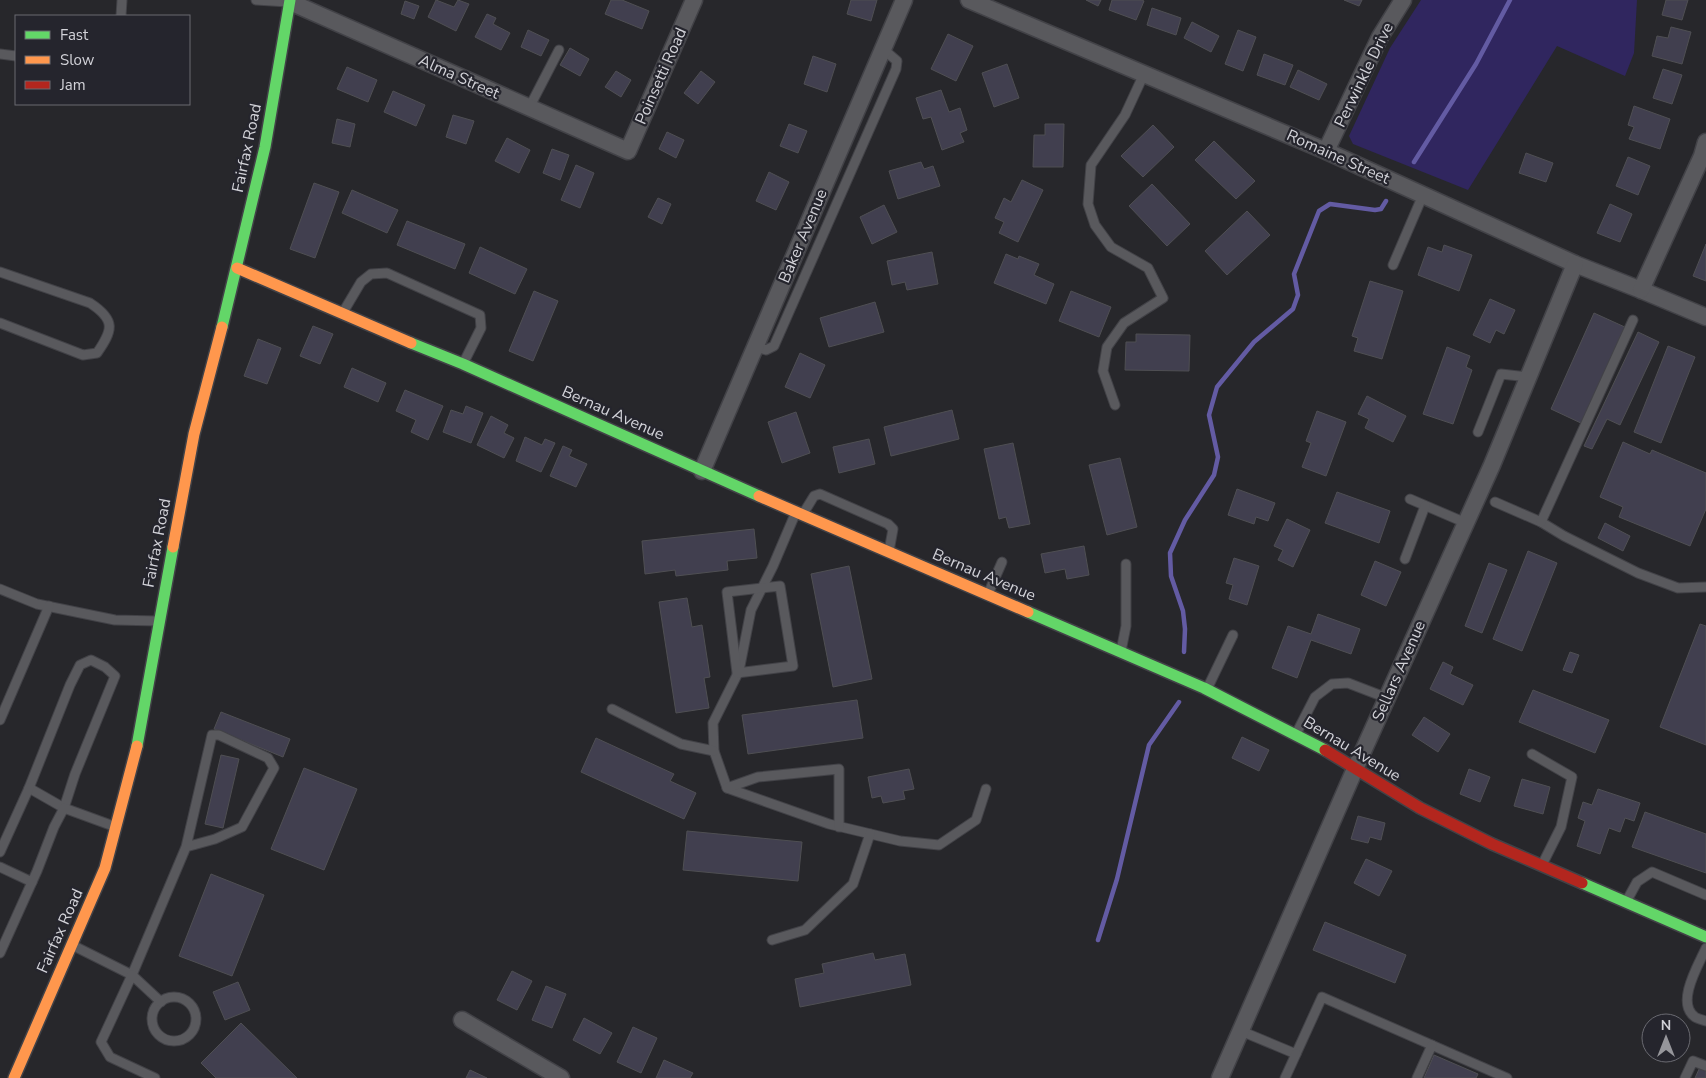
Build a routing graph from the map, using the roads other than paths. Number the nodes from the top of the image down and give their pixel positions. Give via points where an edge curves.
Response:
1 (122, 0) edge
2 (256, 0) edge
3 (694, 0) edge
4 (904, 0) edge
5 (969, 0) edge
6 (1403, 0) edge
7 (290, 1) edge
8 (121, 15) edge
9 (883, 49) junction
10 (559, 50) dead end
11 (0, 54) edge
12 (15, 56) edge
13 (1144, 74) junction
14 (529, 108) junction
15 (1706, 142) edge
16 (628, 151) joint
17 (1326, 152) junction
18 (1423, 195) junction
19 (820, 197) junction
20 (836, 206) junction
21 (1575, 264) junction
22 (1393, 265) dead end
23 (237, 268) junction
24 (0, 272) edge
25 (1642, 290) junction
26 (342, 314) junction
27 (1706, 318) edge
28 (1633, 320) dead end
29 (0, 322) edge
30 (755, 347) junction
31 (463, 364) junction
32 (1528, 377) junction
33 (1115, 405) dead end
34 (1478, 432) dead end
35 (702, 471) junction
36 (1410, 500) dead end
37 (1495, 502) dead end
38 (1425, 506) junction
39 (799, 513) junction
40 (1541, 522) junction
41 (1466, 523) junction
42 (889, 552) junction
43 (1405, 559) dead end
44 (1002, 562) dead end
45 (1126, 564) dead end
46 (1706, 587) edge
47 (762, 588) junction
48 (0, 589) edge
49 (988, 594) junction
50 (49, 606) junction
51 (159, 621) junction
52 (1232, 635) dead end
53 (1121, 651) junction
54 (737, 674) junction
55 (1207, 690) junction
56 (1387, 698) junction
57 (612, 709) dead end
58 (0, 720) edge
59 (1296, 734) junction
60 (714, 751) junction
61 (1532, 754) dead end
62 (1355, 769) junction
63 (29, 788) junction
64 (727, 788) junction
65 (986, 789) dead end
66 (64, 808) junction
67 (116, 827) junction
68 (839, 827) junction
69 (870, 834) junction
70 (186, 848) junction
71 (0, 852) edge
72 (1542, 865) junction
73 (0, 867) edge
74 (32, 882) junction
75 (1706, 895) edge
76 (1626, 902) junction
77 (1706, 937) edge
78 (772, 940) dead end
79 (72, 945) junction
80 (1706, 948) edge
81 (0, 953) edge
82 (1703, 964) edge
83 (132, 975) junction
84 (161, 1002) junction
85 (462, 1020) dead end
86 (1706, 1022) edge
87 (1241, 1030) junction
88 (1432, 1045) junction
89 (1296, 1054) junction
90 (1706, 1066) edge
91 (1486, 1074) edge
92 (14, 1078) edge
93 (155, 1078) edge
94 (561, 1078) edge
95 (1220, 1078) edge
96 (1285, 1078) edge
97 (1417, 1078) edge
98 (1507, 1078) edge
99 (1685, 1078) edge

1 - 8 lane
2 - 7 lane
3 - 16 street, Poinsetti Road
4 - 9 street, Baker Avenue
5 - 13 street, Romaine Street
6 - 17 street, Perwinkle Drive via 1380,37
7 - 14 street, Alma Street
7 - 23 street, Fairfax Road via 265,147
9 - 19 street, Baker Avenue
9 - 20 lane via 896,60 896,69
10 - 14 lane
11 - 12 lane
13 - 17 street, Romaine Street
13 - 33 lane via 1125,115 1091,165 1088,204 1095,225 1111,246 1148,268 1163,298 1124,323 1107,347 1103,371
14 - 16 street, Alma Street
15 - 25 street
17 - 18 street, Romaine Street
18 - 21 street, Romaine Street
18 - 22 lane
19 - 20 lane
19 - 30 street, Baker Avenue
20 - 30 lane via 774,346 766,350
21 - 25 street, Romaine Street
21 - 32 street, Sellars Avenue
23 - 26 street, Bernau Avenue
23 - 51 street, Fairfax Road via 194,434
24 - 29 lane via 90,303 109,321 108,336 97,353 83,355
25 - 27 street, Romaine Street
26 - 31 street, Bernau Avenue
26 - 31 lane via 361,282 371,274 387,273 480,316 482,328
28 - 40 lane
30 - 35 street, Baker Avenue
31 - 35 street, Bernau Avenue
32 - 34 lane via 1501,374
32 - 41 street, Sellars Avenue
35 - 39 street, Bernau Avenue
36 - 38 lane
37 - 40 lane
38 - 41 lane
38 - 43 lane
39 - 42 street, Bernau Avenue
39 - 42 lane via 814,496 820,494 888,524 893,529
39 - 47 lane
40 - 46 lane via 1638,573 1678,588
41 - 56 street, Sellars Avenue
42 - 49 street, Bernau Avenue
44 - 49 lane
45 - 53 lane via 1126,626
47 - 54 lane via 751,610
47 - 54 lane via 727,592
47 - 54 lane via 780,586 793,666
48 - 50 lane
49 - 53 street, Bernau Avenue
50 - 51 lane via 115,620
50 - 58 lane
51 - 67 street, Fairfax Road via 141,730
52 - 55 lane
53 - 55 street, Bernau Avenue
54 - 60 lane via 713,723
55 - 59 street, Bernau Avenue
56 - 59 lane via 1348,683 1332,684 1314,697
56 - 62 street, Sellars Avenue
57 - 60 lane via 680,744
59 - 62 street, Bernau Avenue
60 - 64 lane
61 - 72 lane via 1572,777 1561,827
62 - 72 street, Bernau Avenue via 1420,808
62 - 87 street, Sellars Avenue
63 - 66 lane
63 - 66 lane via 80,665 91,660 105,667 115,676
63 - 71 lane
64 - 68 lane
64 - 68 lane via 758,777 839,769
65 - 69 lane via 976,820 939,845
66 - 67 lane
66 - 74 lane
67 - 79 street, Fairfax Road via 105,868
68 - 69 lane
69 - 78 lane via 853,884 805,930
70 - 70 lane via 212,735 220,735 268,758 274,768 242,827
70 - 83 lane
72 - 76 street, Bernau Avenue
73 - 74 lane
74 - 81 lane
75 - 76 lane via 1652,872 1637,882
76 - 77 street, Bernau Avenue
79 - 83 lane
79 - 92 street, Fairfax Road
80 - 82 lane
82 - 86 lane via 1688,988 1687,1000 1694,1017
83 - 84 lane
83 - 93 lane via 101,1042 110,1057
84 - 84 lane via 152,1021 158,1034 176,1041 189,1035 196,1022 193,1008 182,999
85 - 94 street
87 - 89 lane
87 - 95 street, Sellars Avenue
88 - 89 lane via 1322,997
88 - 91 lane
88 - 97 lane
89 - 96 lane
90 - 99 lane via 1693,1061
91 - 98 lane

